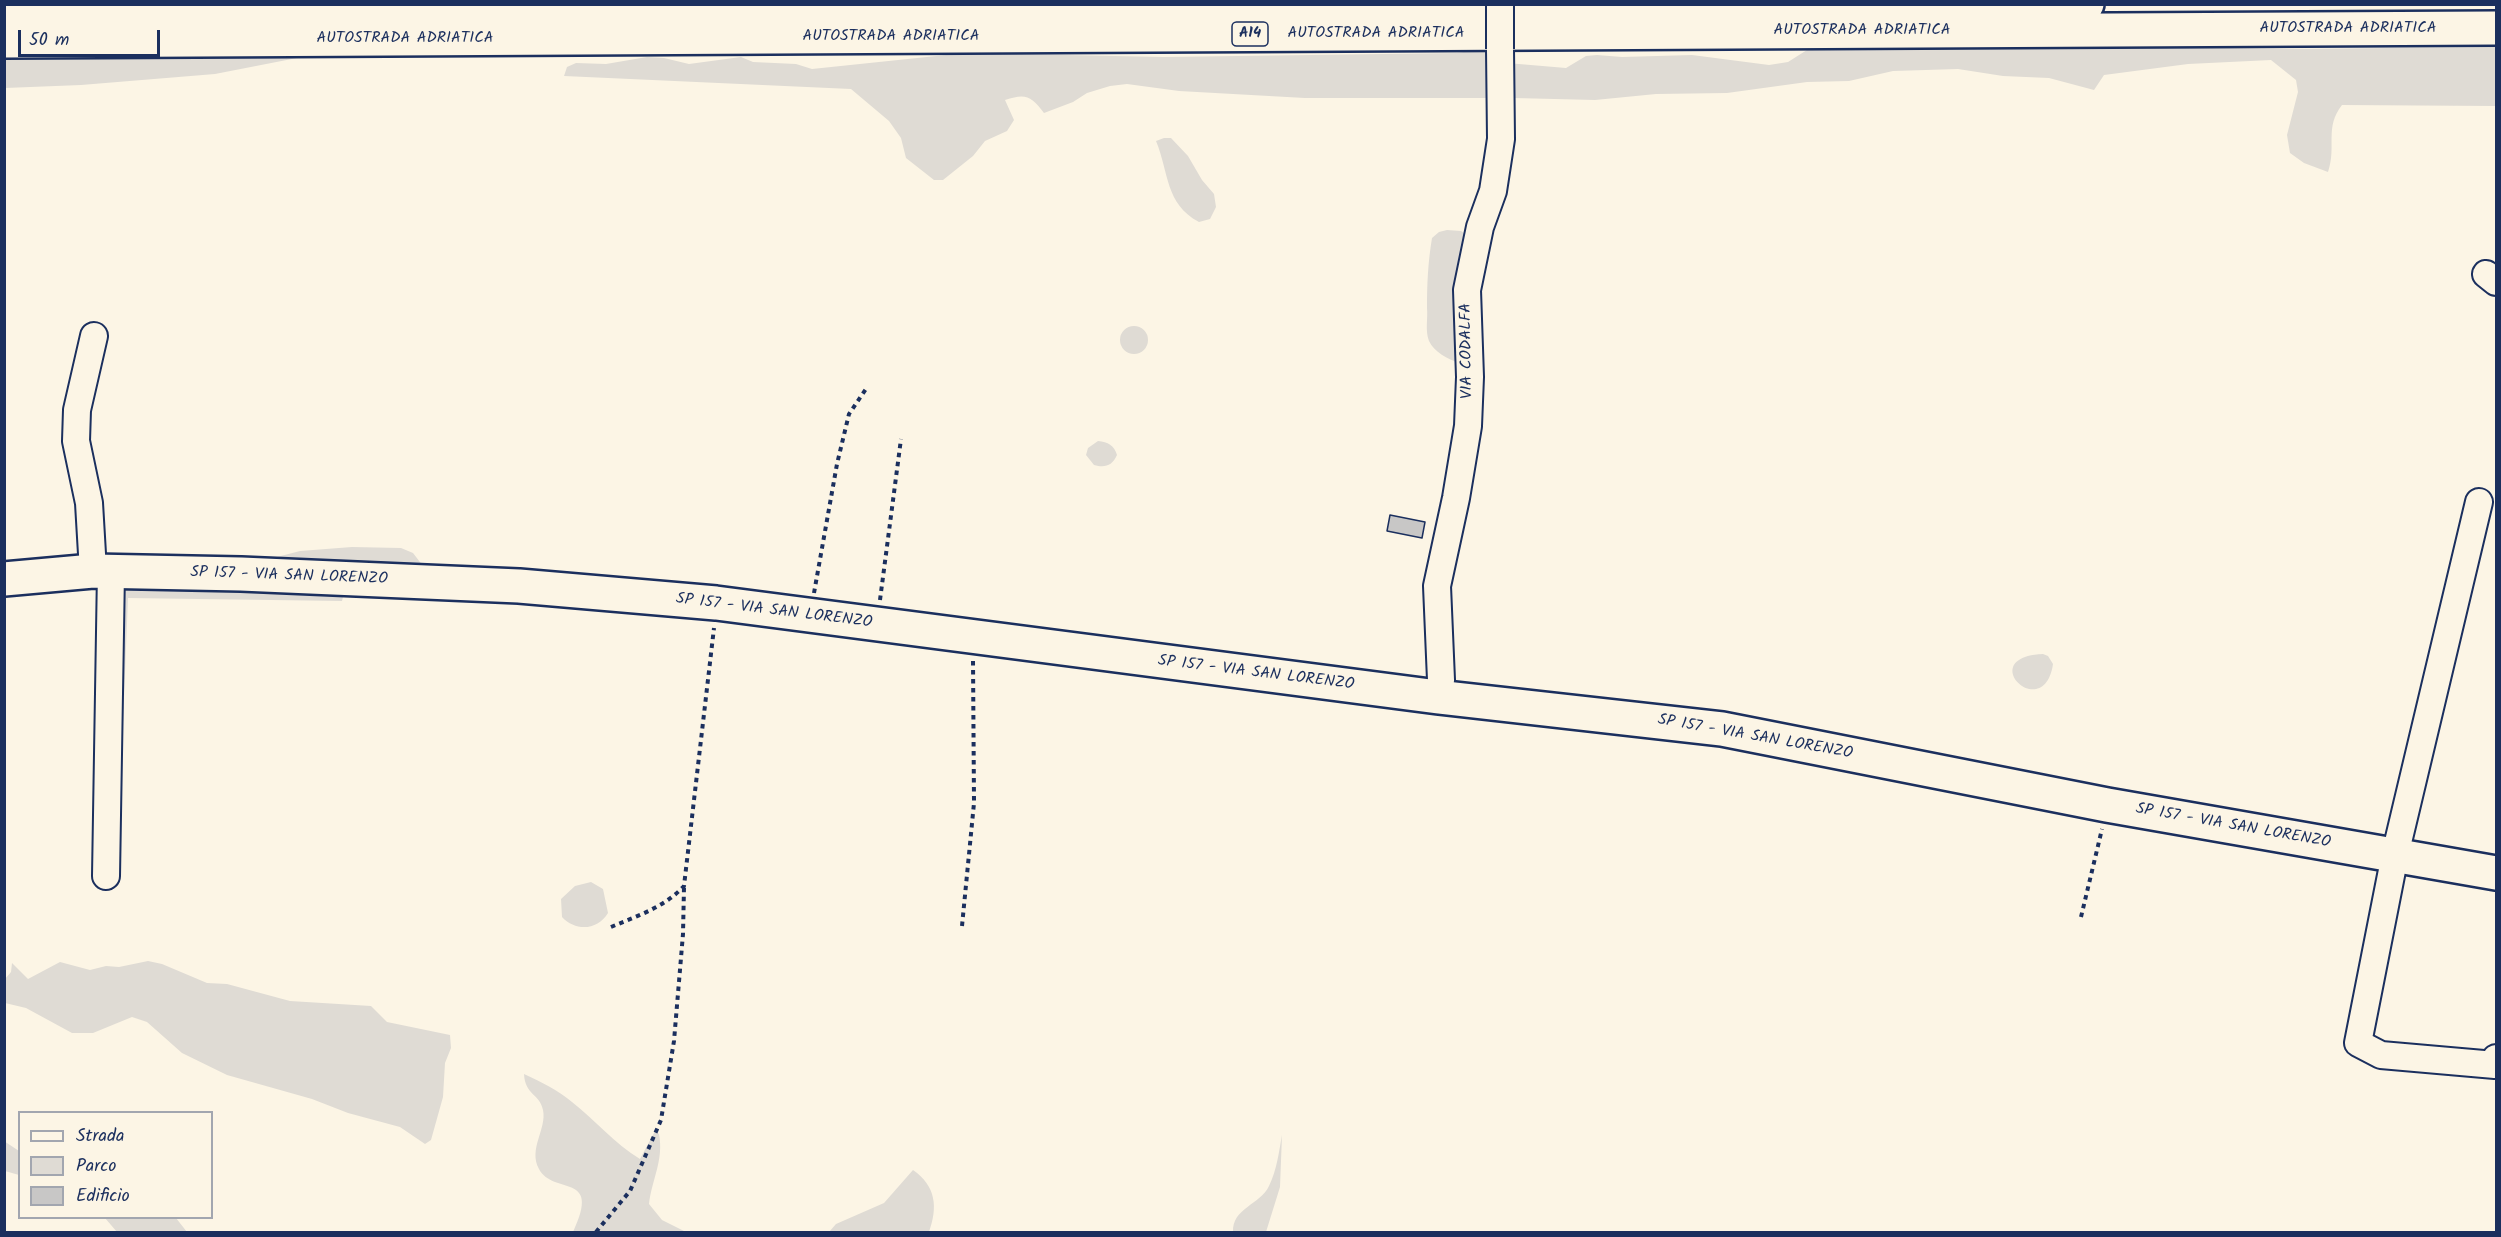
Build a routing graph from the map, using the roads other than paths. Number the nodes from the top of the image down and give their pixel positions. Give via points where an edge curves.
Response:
1 (1500, 4) edge
2 (2087, 4) edge
3 (4, 15) edge
4 (2496, 28) edge
5 (4, 41) edge
6 (94, 336) dead end
7 (2479, 502) dead end
8 (102, 571) junction
9 (4, 579) edge
10 (1437, 697) junction
11 (2395, 855) junction
12 (2496, 873) edge
13 (106, 876) dead end
14 (2496, 1058) edge

1 - 10 street, VIA CODALFA, bridge via 1501,139 1493,191 1480,227 1467,290 1468,426 1437,586 1441,680
2 - 3 main road, AUTOSTRADA ADRIATICA / A14
4 - 5 main road, AUTOSTRADA ADRIATICA / A14
6 - 8 street via 78,410 76,441
7 - 11 street
8 - 9 main road, SP 157 - VIA SAN LORENZO
8 - 10 main road, SP 157 - VIA SAN LORENZO via 519,586 716,603
8 - 13 street
10 - 11 main road, SP 157 - VIA SAN LORENZO via 1722,729 2107,805
11 - 12 main road, SP 157 - VIA SAN LORENZO
11 - 14 street via 2358,1043 2381,1055 2495,1065

